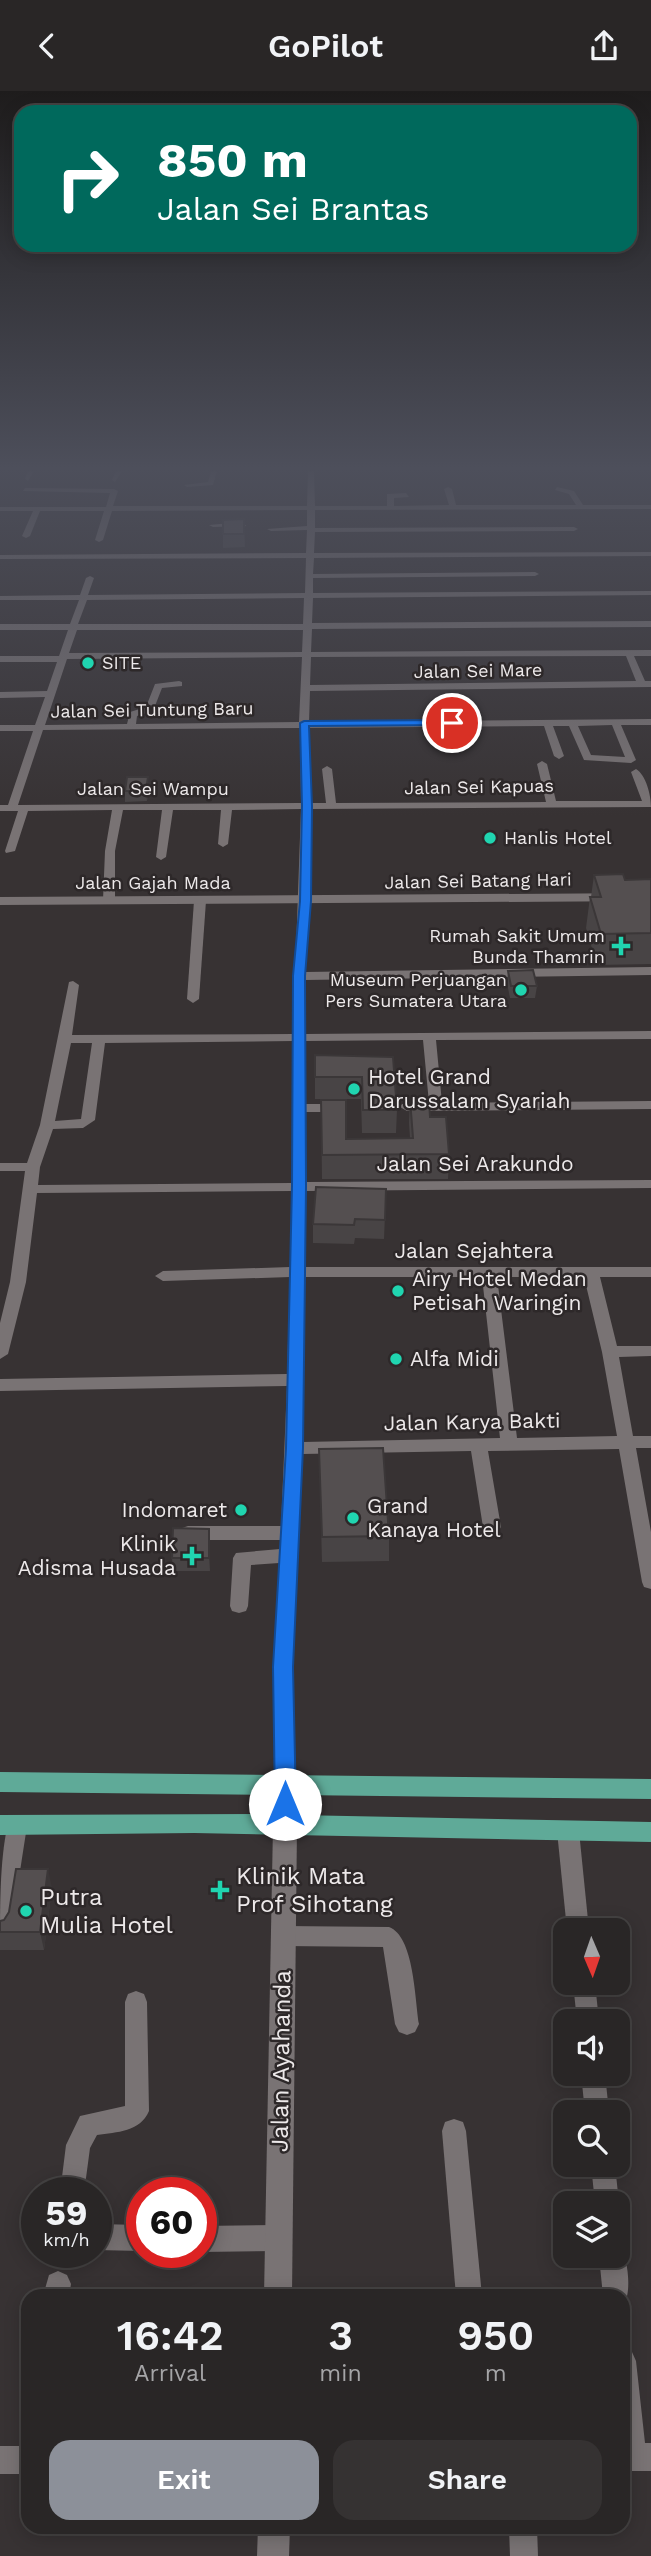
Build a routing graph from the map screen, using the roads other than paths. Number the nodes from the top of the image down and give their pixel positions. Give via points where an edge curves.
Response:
1 (87, 586) edge
2 (308, 586) edge
3 (651, 593) edge
4 (308, 595) junction
5 (83, 597) junction
6 (0, 598) edge
7 (651, 624) edge
8 (307, 626) junction
9 (0, 627) edge
10 (72, 627) junction
11 (629, 653) junction
12 (651, 653) edge
13 (306, 655) junction
14 (63, 658) junction
15 (0, 659) edge
16 (180, 675) junction
17 (647, 684) edge
18 (305, 688) junction
19 (50, 694) junction
20 (0, 695) edge
21 (547, 722) junction
22 (572, 722) junction
23 (615, 722) junction
24 (651, 722) edge
25 (304, 723) junction
26 (131, 726) junction
27 (37, 727) junction
28 (0, 728) edge
29 (559, 756) dead end
30 (542, 764) dead end
31 (327, 769) dead end
32 (636, 772) dead end
33 (126, 793) edge
34 (551, 803) junction
35 (649, 804) edge
36 (227, 806) junction
37 (307, 806) junction
38 (331, 806) junction
39 (121, 807) junction
40 (168, 807) junction
41 (6, 808) edge
42 (24, 808) junction
43 (223, 844) dead end
44 (10, 851) dead end
45 (161, 857) dead end
46 (651, 897) edge
47 (109, 900) junction
48 (0, 901) edge
49 (200, 901) junction
50 (305, 901) junction
51 (651, 971) edge
52 (299, 976) junction
53 (73, 985) dead end
54 (193, 999) dead end
55 (429, 1035) junction
56 (651, 1035) edge
57 (298, 1036) junction
58 (65, 1039) junction
59 (99, 1039) junction
60 (651, 1105) edge
61 (436, 1106) junction
62 (407, 1107) edge
63 (298, 1108) junction
64 (337, 1108) edge
65 (47, 1125) junction
66 (0, 1167) edge
67 (33, 1167) junction
68 (651, 1184) edge
69 (299, 1186) junction
70 (29, 1189) junction
71 (297, 1272) junction
72 (489, 1272) junction
73 (651, 1272) edge
74 (591, 1273) junction
75 (163, 1276) dead end
76 (651, 1351) edge
77 (610, 1352) junction
78 (0, 1354) edge
79 (294, 1380) junction
80 (0, 1385) edge
81 (651, 1442) edge
82 (625, 1443) junction
83 (509, 1444) junction
84 (479, 1445) junction
85 (294, 1448) junction
86 (492, 1527) dead end
87 (175, 1532) edge
88 (290, 1533) junction
89 (290, 1556) junction
90 (651, 1582) edge
91 (239, 1606) dead end
92 (0, 1782) edge
93 (285, 1783) junction
94 (651, 1789) edge
95 (8, 1825) edge
96 (285, 1826) junction
97 (568, 1831) junction
98 (651, 1832) edge
99 (577, 1918) edge
100 (0, 1929) edge
101 (284, 1936) junction
102 (136, 2002) dead end
103 (407, 2024) dead end
104 (454, 2131) dead end
105 (74, 2177) edge
106 (278, 2238) junction
107 (217, 2239) edge
108 (613, 2268) edge
109 (278, 2289) edge
110 (468, 2289) edge
111 (615, 2289) edge
112 (630, 2413) edge
113 (636, 2457) edge
114 (0, 2460) edge
115 (21, 2460) edge
116 (274, 2534) edge
117 (523, 2534) edge
118 (273, 2556) edge
119 (524, 2556) edge

1 - 5 street
2 - 4 street
3 - 4 street
4 - 5 street
4 - 8 street
5 - 6 street
5 - 10 street
7 - 8 street
8 - 10 street
8 - 13 street
9 - 10 street
10 - 14 street
11 - 12 street
11 - 13 street
11 - 17 street
13 - 16 street
13 - 18 street
14 - 15 street
14 - 16 street
14 - 19 street
16 - 26 street via 158,686 150,709 133,714
17 - 18 street, Jalan Sei Mare
18 - 25 street
19 - 20 street
19 - 27 street
21 - 22 street, Jalan Sei Tuntung Baru
21 - 25 street, Jalan Sei Tuntung Baru
21 - 29 street
22 - 23 street, Jalan Sei Tuntung Baru
22 - 23 street via 587,758 631,760
23 - 24 street, Jalan Sei Tuntung Baru
25 - 26 street, Jalan Sei Tuntung Baru
25 - 37 street
26 - 27 street, Jalan Sei Tuntung Baru
27 - 28 street, Jalan Sei Tuntung Baru
27 - 41 street
30 - 34 street
31 - 38 street
32 - 35 street
33 - 39 street
34 - 35 street, Jalan Sei Kapuas
34 - 38 street, Jalan Sei Kapuas
36 - 37 street, Jalan Sei Wampu
36 - 40 street, Jalan Sei Wampu
36 - 43 street
37 - 38 street, Jalan Sei Kapuas
37 - 50 street
39 - 40 street, Jalan Sei Wampu
39 - 42 street, Jalan Sei Wampu
39 - 47 street via 110,851
40 - 45 street
41 - 42 street, Jalan Sei Wampu
42 - 44 street
46 - 50 street, Jalan Sei Batang Hari
47 - 48 street, Jalan Gajah Mada
47 - 49 street, Jalan Gajah Mada
49 - 50 street, Jalan Gajah Mada
49 - 54 street
50 - 52 street
51 - 52 street
52 - 57 street
53 - 58 street
55 - 56 street
55 - 57 street
55 - 61 street
57 - 59 street
57 - 63 street
58 - 59 street
58 - 65 street
59 - 65 street via 88,1120
60 - 61 street
61 - 62 street
63 - 64 street
63 - 69 street
65 - 67 street
66 - 67 street
67 - 70 street
68 - 69 street, Jalan Sei Arakundo
69 - 70 street, Jalan Sei Arakundo
69 - 71 street
70 - 78 street via 18,1282
71 - 72 street, Jalan Sejahtera
71 - 75 street, Jalan Sejahtera
71 - 79 street
72 - 74 street, Jalan Sejahtera
72 - 83 street
73 - 74 street, Jalan Sejahtera
74 - 77 street
76 - 77 street
77 - 82 street
79 - 80 street
79 - 85 street
81 - 82 street, Jalan Karya Bakti
82 - 83 street, Jalan Karya Bakti
82 - 90 street
83 - 84 street, Jalan Karya Bakti
84 - 85 street, Jalan Karya Bakti
84 - 86 street
85 - 88 street
87 - 88 street
88 - 89 street
89 - 91 street via 242,1558
89 - 93 street via 283,1667
92 - 93 main road
93 - 94 main road
93 - 96 main road
95 - 96 main road
95 - 100 street
96 - 97 main road
96 - 101 street, Jalan Ayahanda
97 - 98 main road
97 - 99 street
101 - 103 street via 389,1937 396,1948
101 - 106 street, Jalan Ayahanda
102 - 105 street via 137,2111 127,2120 89,2125 78,2145
104 - 110 street
106 - 107 street
106 - 109 street, Jalan Ayahanda
108 - 111 street
112 - 113 street
114 - 115 street
116 - 118 street
117 - 119 street

